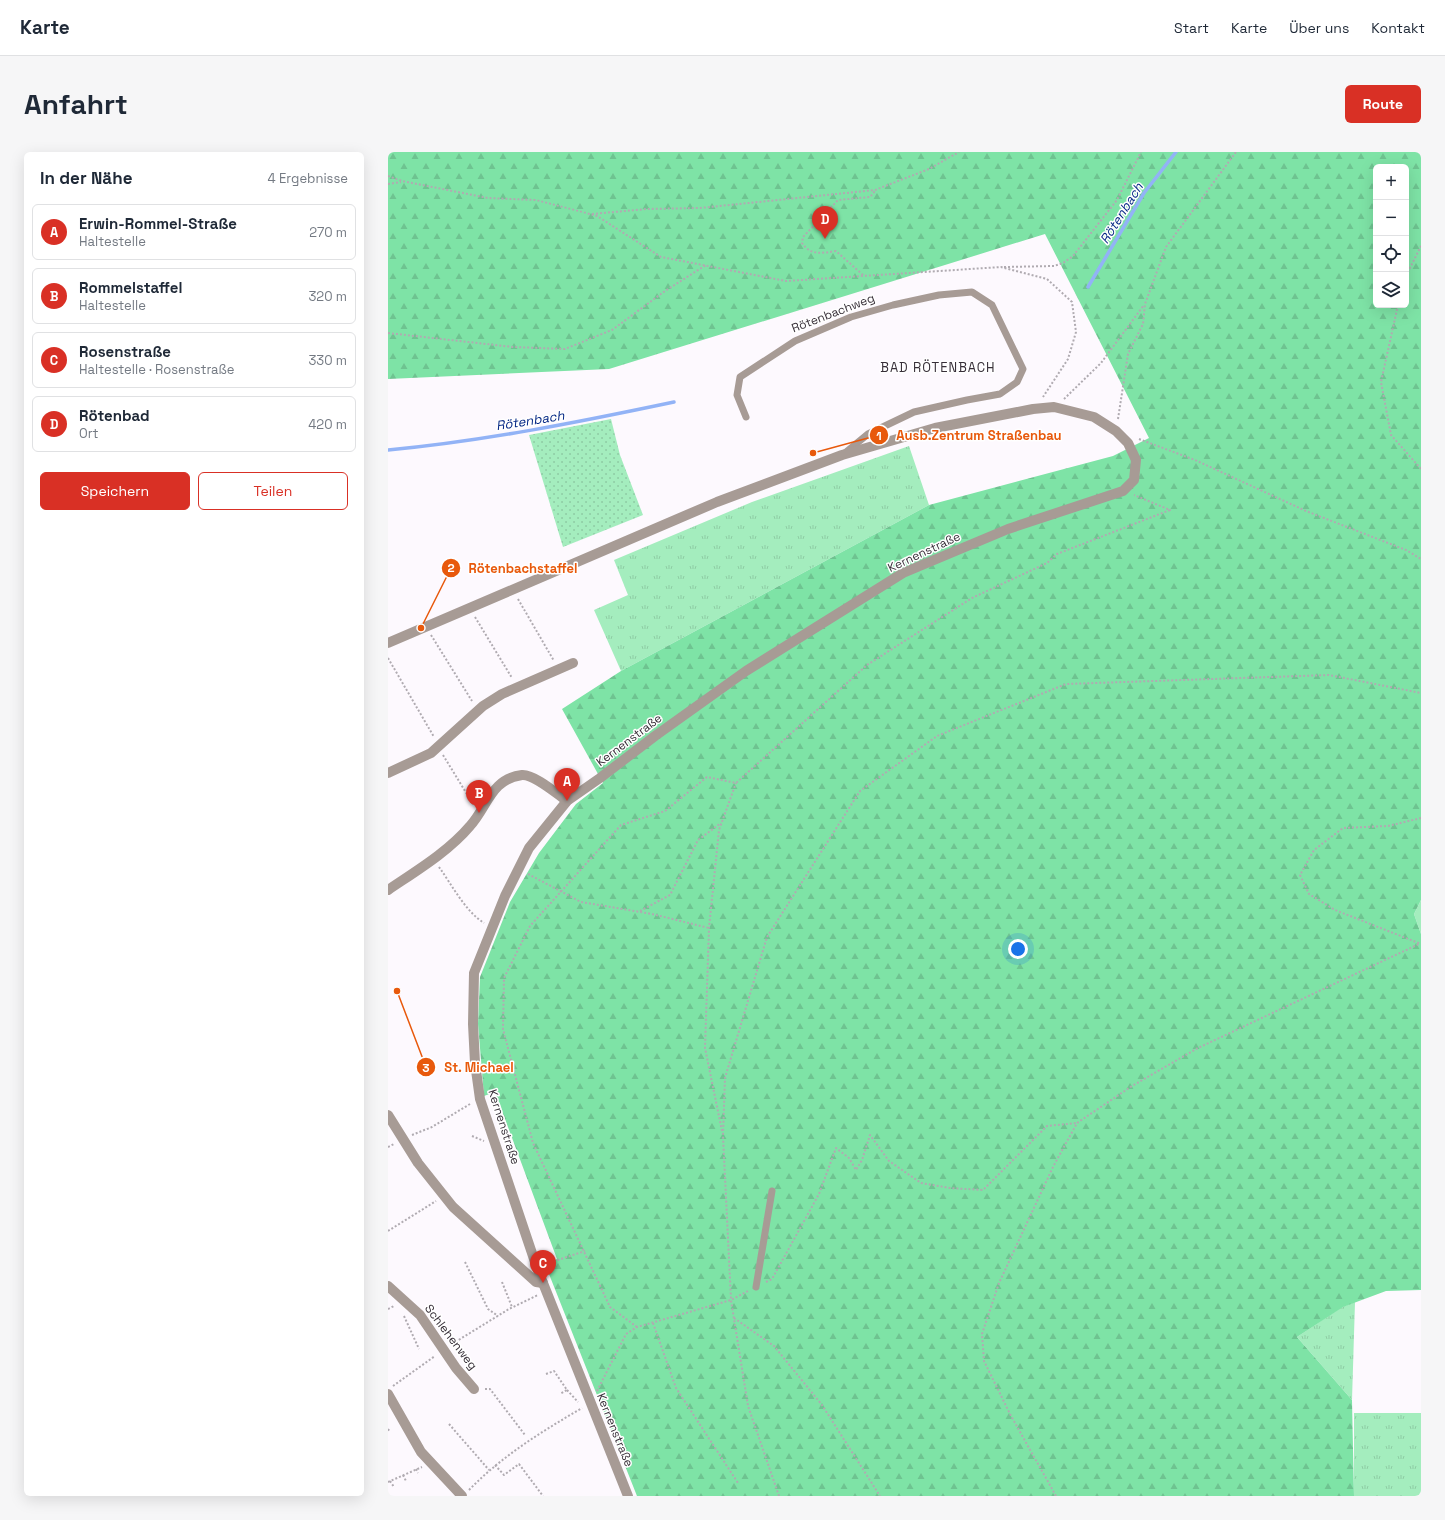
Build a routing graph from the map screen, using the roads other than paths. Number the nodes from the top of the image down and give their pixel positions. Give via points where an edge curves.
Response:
1 (746, 417) dead end
2 (842, 455) junction
3 (1123, 491) joint
4 (388, 643) edge
5 (573, 663) dead end
6 (388, 773) edge
7 (567, 800) junction
8 (388, 890) edge
9 (388, 1115) edge
10 (772, 1190) dead end
11 (388, 1286) edge
12 (545, 1287) junction
13 (756, 1287) road end
14 (474, 1389) road end
15 (388, 1394) edge
16 (465, 1493) edge
17 (628, 1496) edge

1 - 2 lane, Rötenbachweg via 737,394 740,377 795,341 851,318 939,295 972,292 992,305 1023,369 1017,382 1000,394 914,412 868,434
2 - 3 street, Rötenbachweg via 935,428 1054,407 1094,417 1116,431 1128,443 1136,460 1134,480
2 - 4 street, Rötenbachweg via 717,502
3 - 7 street, Kernenstraße via 1008,529 903,573 746,671
5 - 6 street via 502,694 478,711 431,753
7 - 8 street via 537,780 524,775 507,778 495,788 471,826 454,843
7 - 12 street, Kernenstraße via 529,848 474,973 473,1024 480,1099
9 - 12 street via 402,1139 453,1207 536,1282
10 - 13 lane
11 - 14 street, Schlehenweg via 420,1315 443,1350
12 - 17 street, Kernenstraße
15 - 16 street via 421,1452

